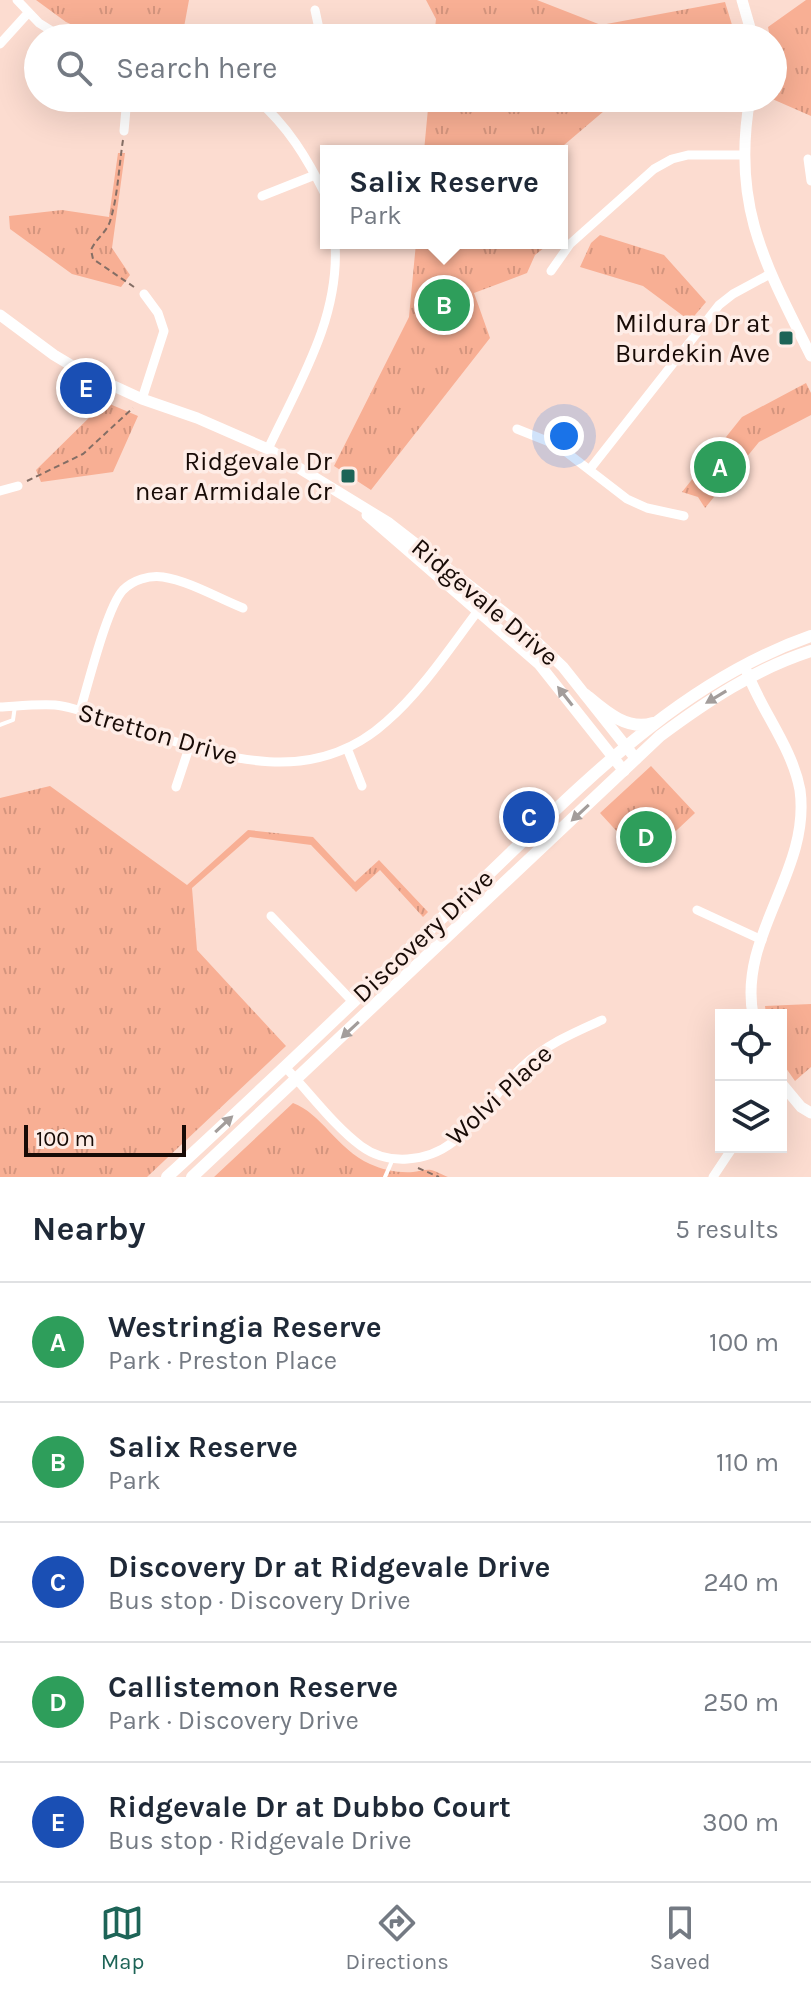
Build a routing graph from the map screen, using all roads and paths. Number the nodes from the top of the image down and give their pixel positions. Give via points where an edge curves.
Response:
1 (17, 0) edge
2 (742, 0) edge
3 (315, 10) dead end
4 (28, 13) junction
5 (43, 24) edge
6 (318, 24) edge
7 (749, 24) edge
8 (0, 44) edge
9 (126, 112) edge
10 (272, 112) edge
11 (749, 112) edge
12 (124, 131) joint
13 (744, 155) junction
14 (808, 159) dead end
15 (315, 175) junction
16 (811, 181) edge
17 (320, 185) edge
18 (262, 196) dead end
19 (568, 247) edge
20 (335, 249) edge
21 (566, 249) edge
22 (551, 271) dead end
23 (770, 274) junction
24 (144, 294) joint
25 (0, 315) edge
26 (811, 355) edge
27 (142, 399) junction
28 (517, 429) dead end
29 (268, 449) junction
30 (590, 469) junction
31 (18, 486) joint
32 (0, 491) edge
33 (349, 498) junction
34 (684, 516) dead end
35 (487, 599) junction
36 (243, 608) dead end
37 (477, 612) junction
38 (811, 636) edge
39 (811, 651) edge
40 (743, 664) junction
41 (749, 677) junction
42 (586, 695) junction
43 (15, 706) junction
44 (0, 707) edge
45 (80, 711) junction
46 (657, 721) junction
47 (0, 725) edge
48 (190, 745) junction
49 (347, 748) junction
50 (625, 748) junction
51 (612, 758) junction
52 (636, 759) junction
53 (624, 771) junction
54 (362, 786) dead end
55 (176, 787) dead end
56 (806, 810) edge
57 (697, 910) dead end
58 (271, 916) dead end
59 (762, 940) junction
60 (353, 1002) junction
61 (753, 1009) edge
62 (602, 1020) dead end
63 (285, 1067) junction
64 (297, 1080) junction
65 (787, 1099) edge
66 (811, 1113) edge
67 (729, 1153) edge
68 (392, 1159) junction
69 (407, 1160) junction
70 (167, 1177) edge
71 (192, 1177) edge
72 (385, 1177) edge
73 (439, 1177) edge
74 (713, 1177) edge

1 - 4 street
2 - 7 street
3 - 6 street
4 - 5 street
4 - 8 street
9 - 12 street
10 - 15 street
11 - 13 street
12 - 24 path via 111,218 91,250 93,259
13 - 19 street via 672,159
13 - 23 street via 749,209
14 - 16 street
15 - 17 street
15 - 18 street
20 - 29 street via 328,316
21 - 22 street
23 - 26 street
23 - 30 street via 719,305
24 - 27 street via 164,331
25 - 27 street, Ridgevale Drive via 54,355
27 - 29 street, Ridgevale Drive
27 - 31 path via 83,454
28 - 30 street via 557,445
29 - 33 street, Ridgevale Drive
30 - 34 street via 627,499
31 - 32 street
33 - 35 street, Ridgevale Drive
33 - 37 street, Ridgevale Drive
35 - 37 street, Stretton Drive
35 - 42 street, Ridgevale Drive via 524,629
36 - 45 street via 160,577 129,585 112,609
37 - 49 street, Stretton Drive via 399,710
51 -> 37 street, Ridgevale Drive via 539,664
38 - 40 main road, Discovery Drive
39 - 41 main road, Discovery Drive
40 - 41 street
40 - 46 main road, Discovery Drive
41 -> 52 main road, Discovery Drive via 704,703
41 - 56 street via 788,753
42 - 46 main road via 629,723
42 - 50 street, Ridgevale Drive
43 - 44 street, Stretton Drive
43 - 45 street, Stretton Drive via 56,705
43 - 47 lane via 13,720
45 - 48 street, Stretton Drive
46 - 50 main road, Discovery Drive
48 - 49 street, Stretton Drive via 253,762 281,763
48 - 55 street
49 - 54 street
50 - 51 main road, Discovery Drive
50 - 52 street, Ridgevale Drive
51 - 53 street, Ridgevale Drive
51 - 60 main road, Discovery Drive
52 - 53 main road, Discovery Drive
53 -> 64 main road, Discovery Drive
56 - 59 street via 792,867
57 - 59 street
58 - 60 street
59 - 61 street via 752,973
60 - 63 main road, Discovery Drive
62 - 69 street, Wolvi Place via 549,1044 452,1143
63 - 64 street, Wolvi Place
70 -> 63 main road, Discovery Drive
64 - 68 street, Wolvi Place via 362,1147
64 - 71 main road, Discovery Drive
65 - 66 street
67 - 74 street
68 - 69 street, Wolvi Place
68 - 72 lane
69 - 73 path

